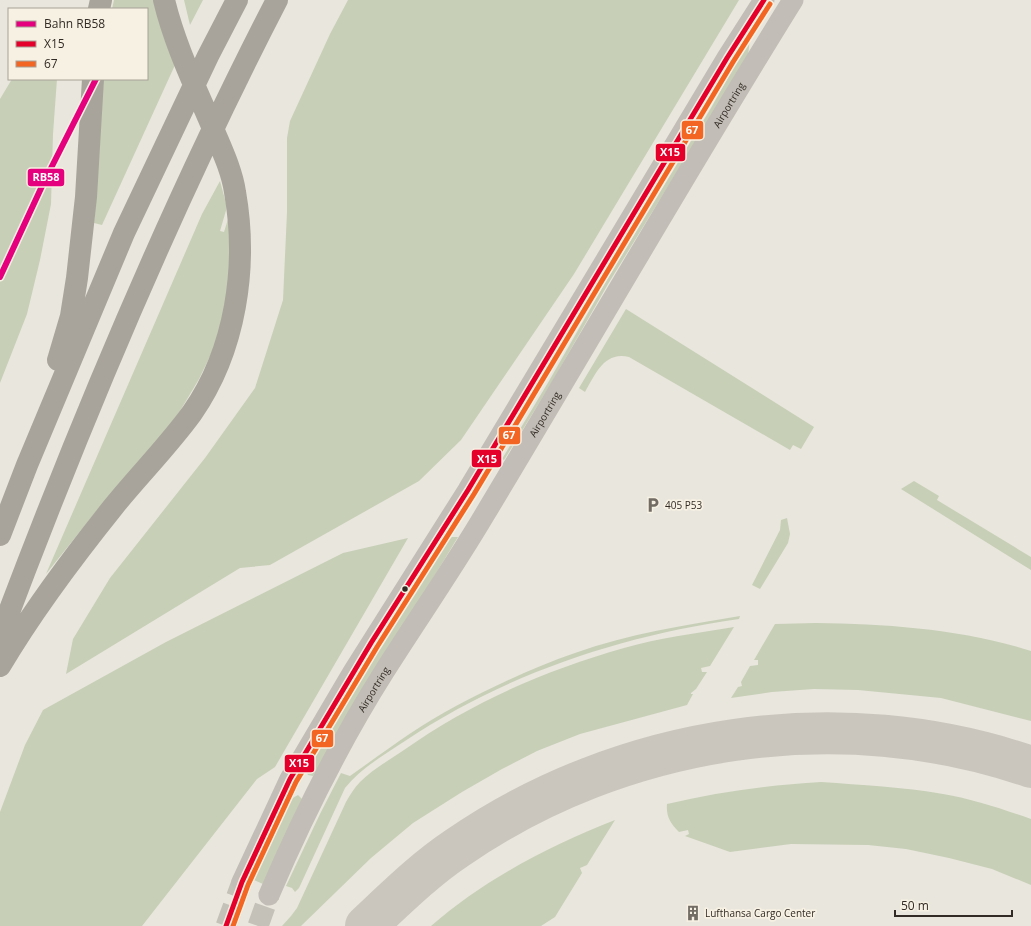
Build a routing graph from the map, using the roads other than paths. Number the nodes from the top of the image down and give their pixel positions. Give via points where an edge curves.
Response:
1 (164, 0) edge
2 (237, 0) edge
3 (277, 0) edge
4 (764, 0) edge
5 (793, 0) edge
6 (93, 80) edge
7 (27, 465) junction
8 (0, 536) edge
9 (0, 636) edge
10 (0, 666) edge
11 (242, 882) tunnel mouth
12 (269, 894) tunnel mouth

1 - 10 highway via 178,47 226,159 235,190 239,220 239,274 235,308 225,347 192,412 93,532 30,618
2 - 7 highway via 124,233
3 - 9 highway via 203,151 133,306 62,476
4 - 11 street via 468,490 353,672 290,779
5 - 12 street, Airportring via 484,517 351,727 321,782
6 - 7 highway via 86,197 71,316
7 - 8 highway

